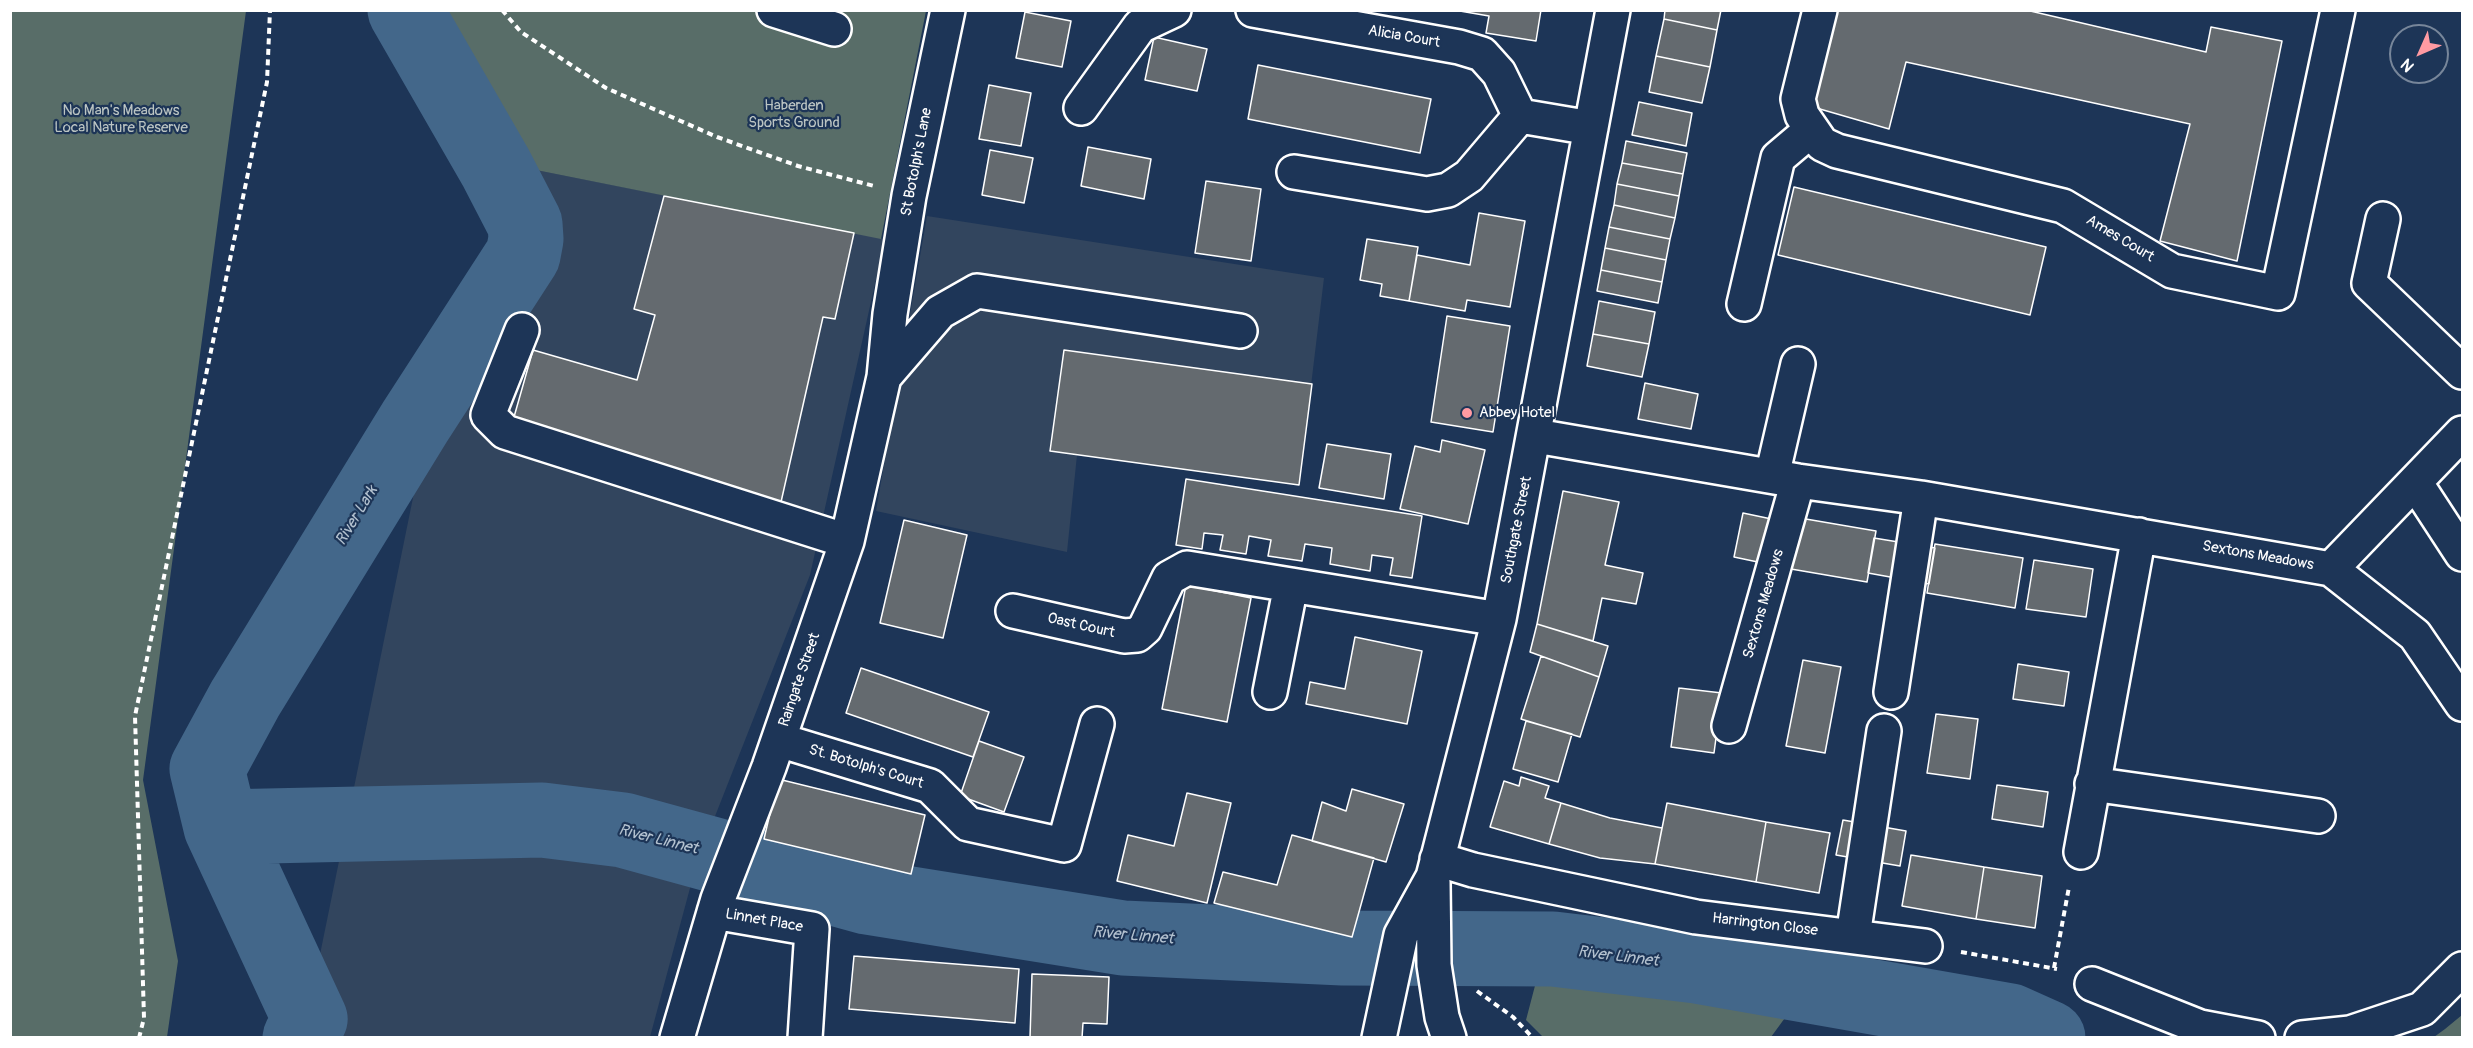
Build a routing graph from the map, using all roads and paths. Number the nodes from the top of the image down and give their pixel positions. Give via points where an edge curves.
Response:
1 (270, 10) edge
2 (502, 10) edge
3 (774, 10) edge
4 (948, 10) edge
5 (1174, 10) edge
6 (1253, 10) edge
7 (1613, 10) edge
8 (1820, 10) edge
9 (2338, 10) edge
10 (834, 29) dead end
11 (1081, 108) dead end
12 (1520, 116) junction
13 (1591, 129) junction
14 (1811, 130) junction
15 (1294, 172) dead end
16 (909, 196) junction
17 (2383, 219) dead end
18 (1744, 304) dead end
19 (890, 314) joint
20 (522, 330) dead end
21 (1240, 331) dead end
22 (1798, 363) dead end
23 (2463, 372) edge
24 (884, 377) junction
25 (2463, 433) edge
26 (1536, 436) junction
27 (1785, 478) junction
28 (2415, 482) junction
29 (1921, 498) junction
30 (2139, 534) junction
31 (847, 541) junction
32 (2463, 554) edge
33 (2331, 569) junction
34 (1290, 585) junction
35 (1013, 611) dead end
36 (1499, 619) junction
37 (1270, 692) dead end
38 (1891, 692) dead end
39 (2463, 704) edge
40 (1097, 724) dead end
41 (1729, 726) dead end
42 (1884, 731) dead end
43 (779, 740) junction
44 (2092, 784) junction
45 (2318, 816) dead end
46 (2081, 852) joint
47 (1435, 868) junction
48 (716, 906) junction
49 (1853, 936) junction
50 (1423, 945) junction
51 (1925, 946) joint
52 (2054, 968) junction
53 (2463, 969) edge
54 (2092, 984) joint
55 (1475, 990) dead end
56 (139, 1038) edge
57 (677, 1038) edge
58 (805, 1038) edge
59 (1379, 1038) edge
60 (1449, 1038) edge
61 (1533, 1038) edge
62 (2258, 1038) edge
63 (2302, 1038) edge

1 - 56 path via 267,82 135,716 144,1018
2 - 16 path via 521,32 606,88 717,137 798,166
3 - 10 street
4 - 16 street, St Botolph's Lane
5 - 11 street via 1140,26
6 - 12 street, Alicia Court via 1482,54 1498,73
7 - 13 street, Southgate Street
8 - 14 street, Ames Court via 1798,99
9 - 14 street, Ames Court via 2278,293 2172,271 2063,206 1838,152 1822,144
12 - 13 street
12 - 15 street via 1469,176 1448,189 1427,194
13 - 26 street, Southgate Street
14 - 18 street via 1778,158
16 - 19 street, St Botolph's Lane
17 - 23 street via 2369,283
19 - 24 street, Raingate Street
20 - 31 street via 488,415 505,432
21 - 24 street via 977,291 940,312
22 - 27 street, Sextons Meadows
24 - 31 street, Raingate Street
25 - 28 street
26 - 27 street, Sextons Meadows
26 - 36 street, Southgate Street
27 - 29 street, Sextons Meadows
27 - 41 street, Sextons Meadows
28 - 32 street
28 - 33 street
29 - 30 street, Sextons Meadows
29 - 38 street
30 - 33 street, Sextons Meadows
30 - 44 street
31 - 43 street, Raingate Street
33 - 39 street, Sextons Meadows via 2415,634
34 - 35 street, Oast Court via 1187,568 1169,578 1145,628 1137,635 1124,636
34 - 36 street, Oast Court
34 - 37 street
36 - 47 street, Southgate Street
40 - 43 street, St. Botolph's Court via 1064,844 968,824 930,786
42 - 49 street
43 - 48 street, Raingate Street
44 - 45 street
44 - 46 street
46 - 52 path via 2071,876
47 - 49 street, Harrington Close via 1473,870 1696,917
47 - 50 street, Southgate Street
48 - 57 street, Raingate Street
48 - 58 street, Linnet Place via 812,929
49 - 51 street, Harrington Close
50 - 59 street, Southgate Street via 1395,967
50 - 60 street
51 - 52 path
52 - 54 path
53 - 63 street via 2422,1009 2350,1033
54 - 62 street via 2200,1027
55 - 61 path via 1513,1017

